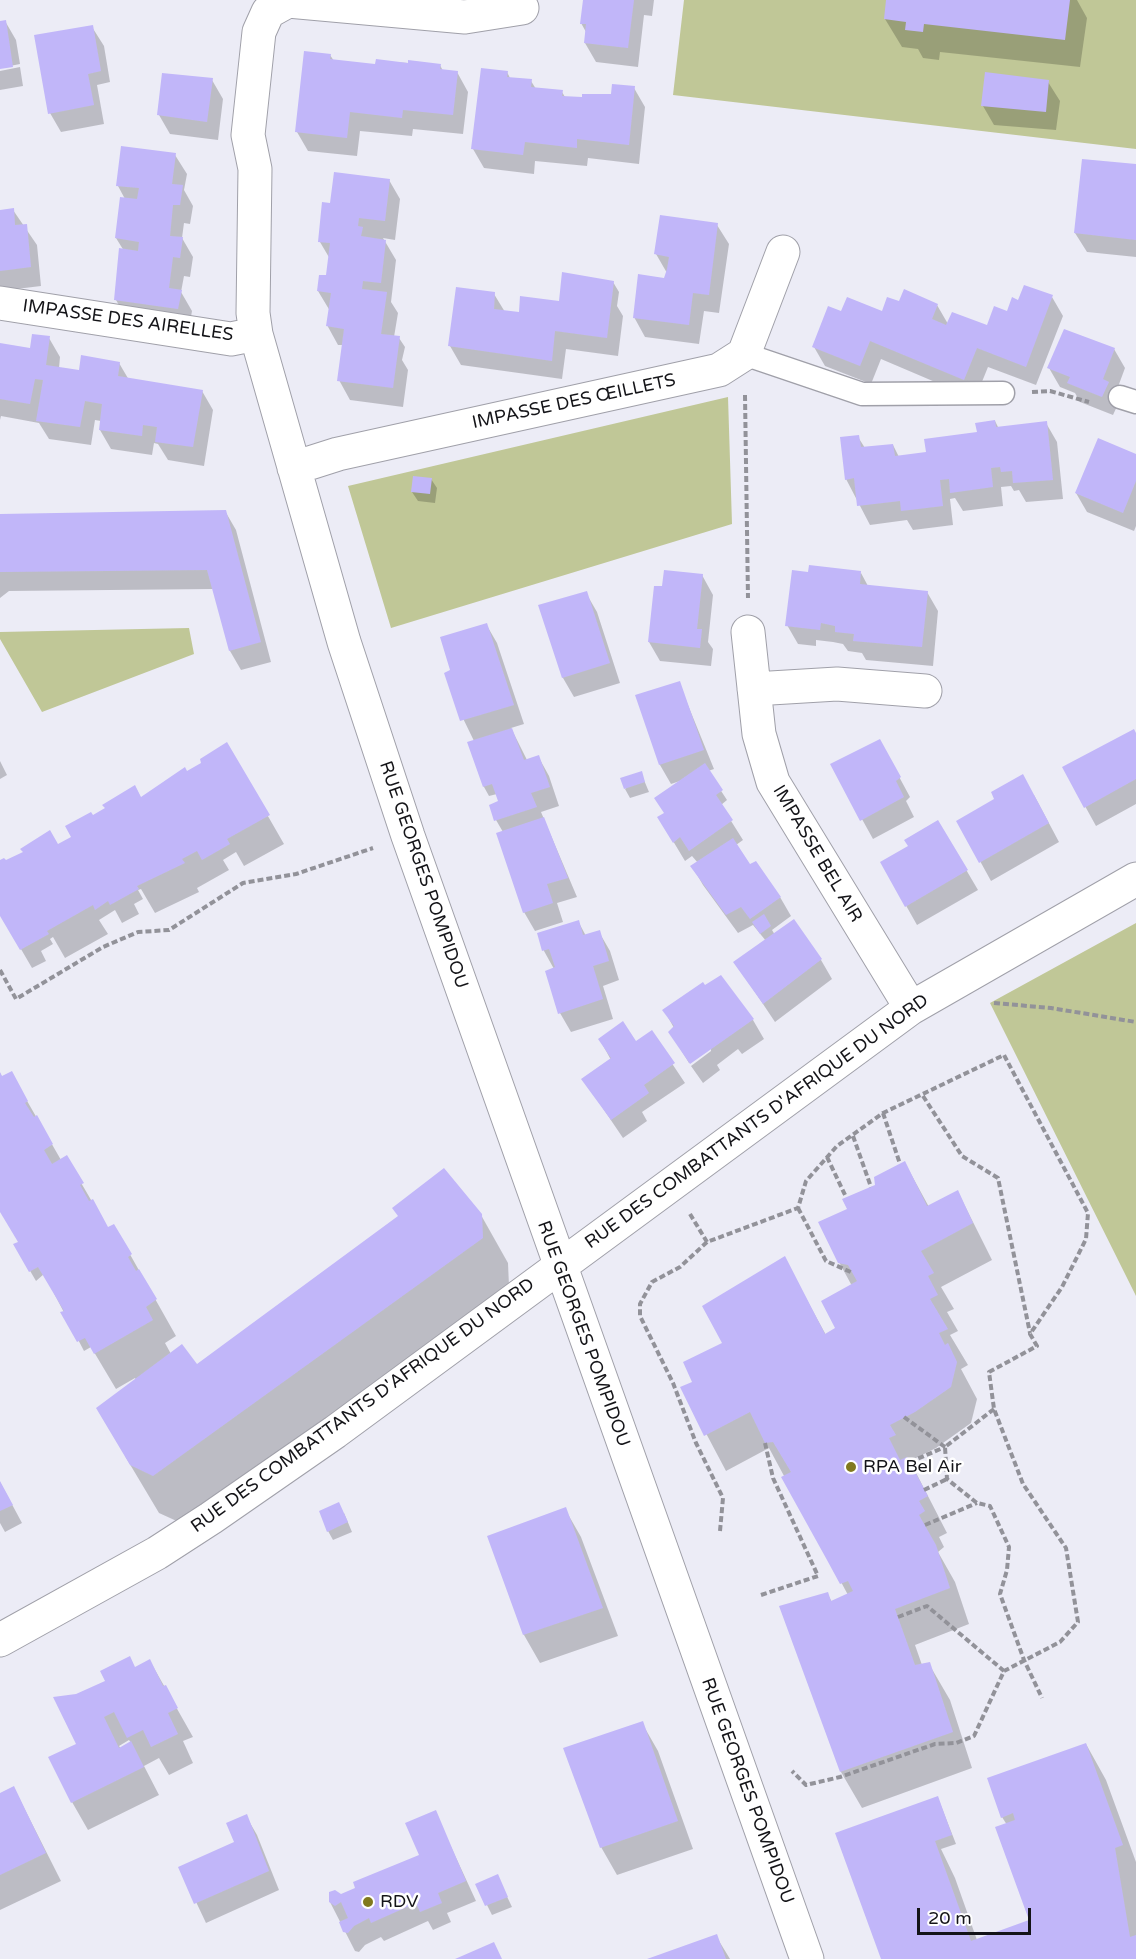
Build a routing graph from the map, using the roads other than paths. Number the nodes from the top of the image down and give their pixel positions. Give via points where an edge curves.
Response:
1 (522, 8) dead end
2 (783, 252) dead end
3 (0, 303) edge
4 (256, 334) junction
5 (744, 354) junction
6 (1003, 393) road end
7 (294, 468) junction
8 (748, 632) road end
9 (754, 689) junction
10 (925, 691) dead end
11 (1136, 879) edge
12 (911, 1008) junction
13 (559, 1265) junction
14 (0, 1640) edge
15 (807, 1959) edge

1 - 4 street, RUE GEORGES POMPIDOU via 465,17 288,1 268,12 259,32 248,135 255,169
2 - 5 street
3 - 4 street, IMPASSE DES AIRELLES via 231,339
4 - 7 street, RUE GEORGES POMPIDOU
5 - 6 lane via 862,394
5 - 7 street, IMPASSE DES ŒILLETS via 719,370 338,454
7 - 13 street, RUE GEORGES POMPIDOU via 344,642 408,836
8 - 9 street, IMPASSE BEL AIR
9 - 10 street via 837,684
9 - 12 street, IMPASSE BEL AIR via 759,734 773,782
11 - 12 street, RUE DES COMBATTANTS D'AFRIQUE DU NORD
12 - 13 street, RUE DES COMBATTANTS D'AFRIQUE DU NORD
13 - 14 street, RUE DES COMBATTANTS D'AFRIQUE DU NORD via 211,1518 157,1553
13 - 15 street, RUE GEORGES POMPIDOU

